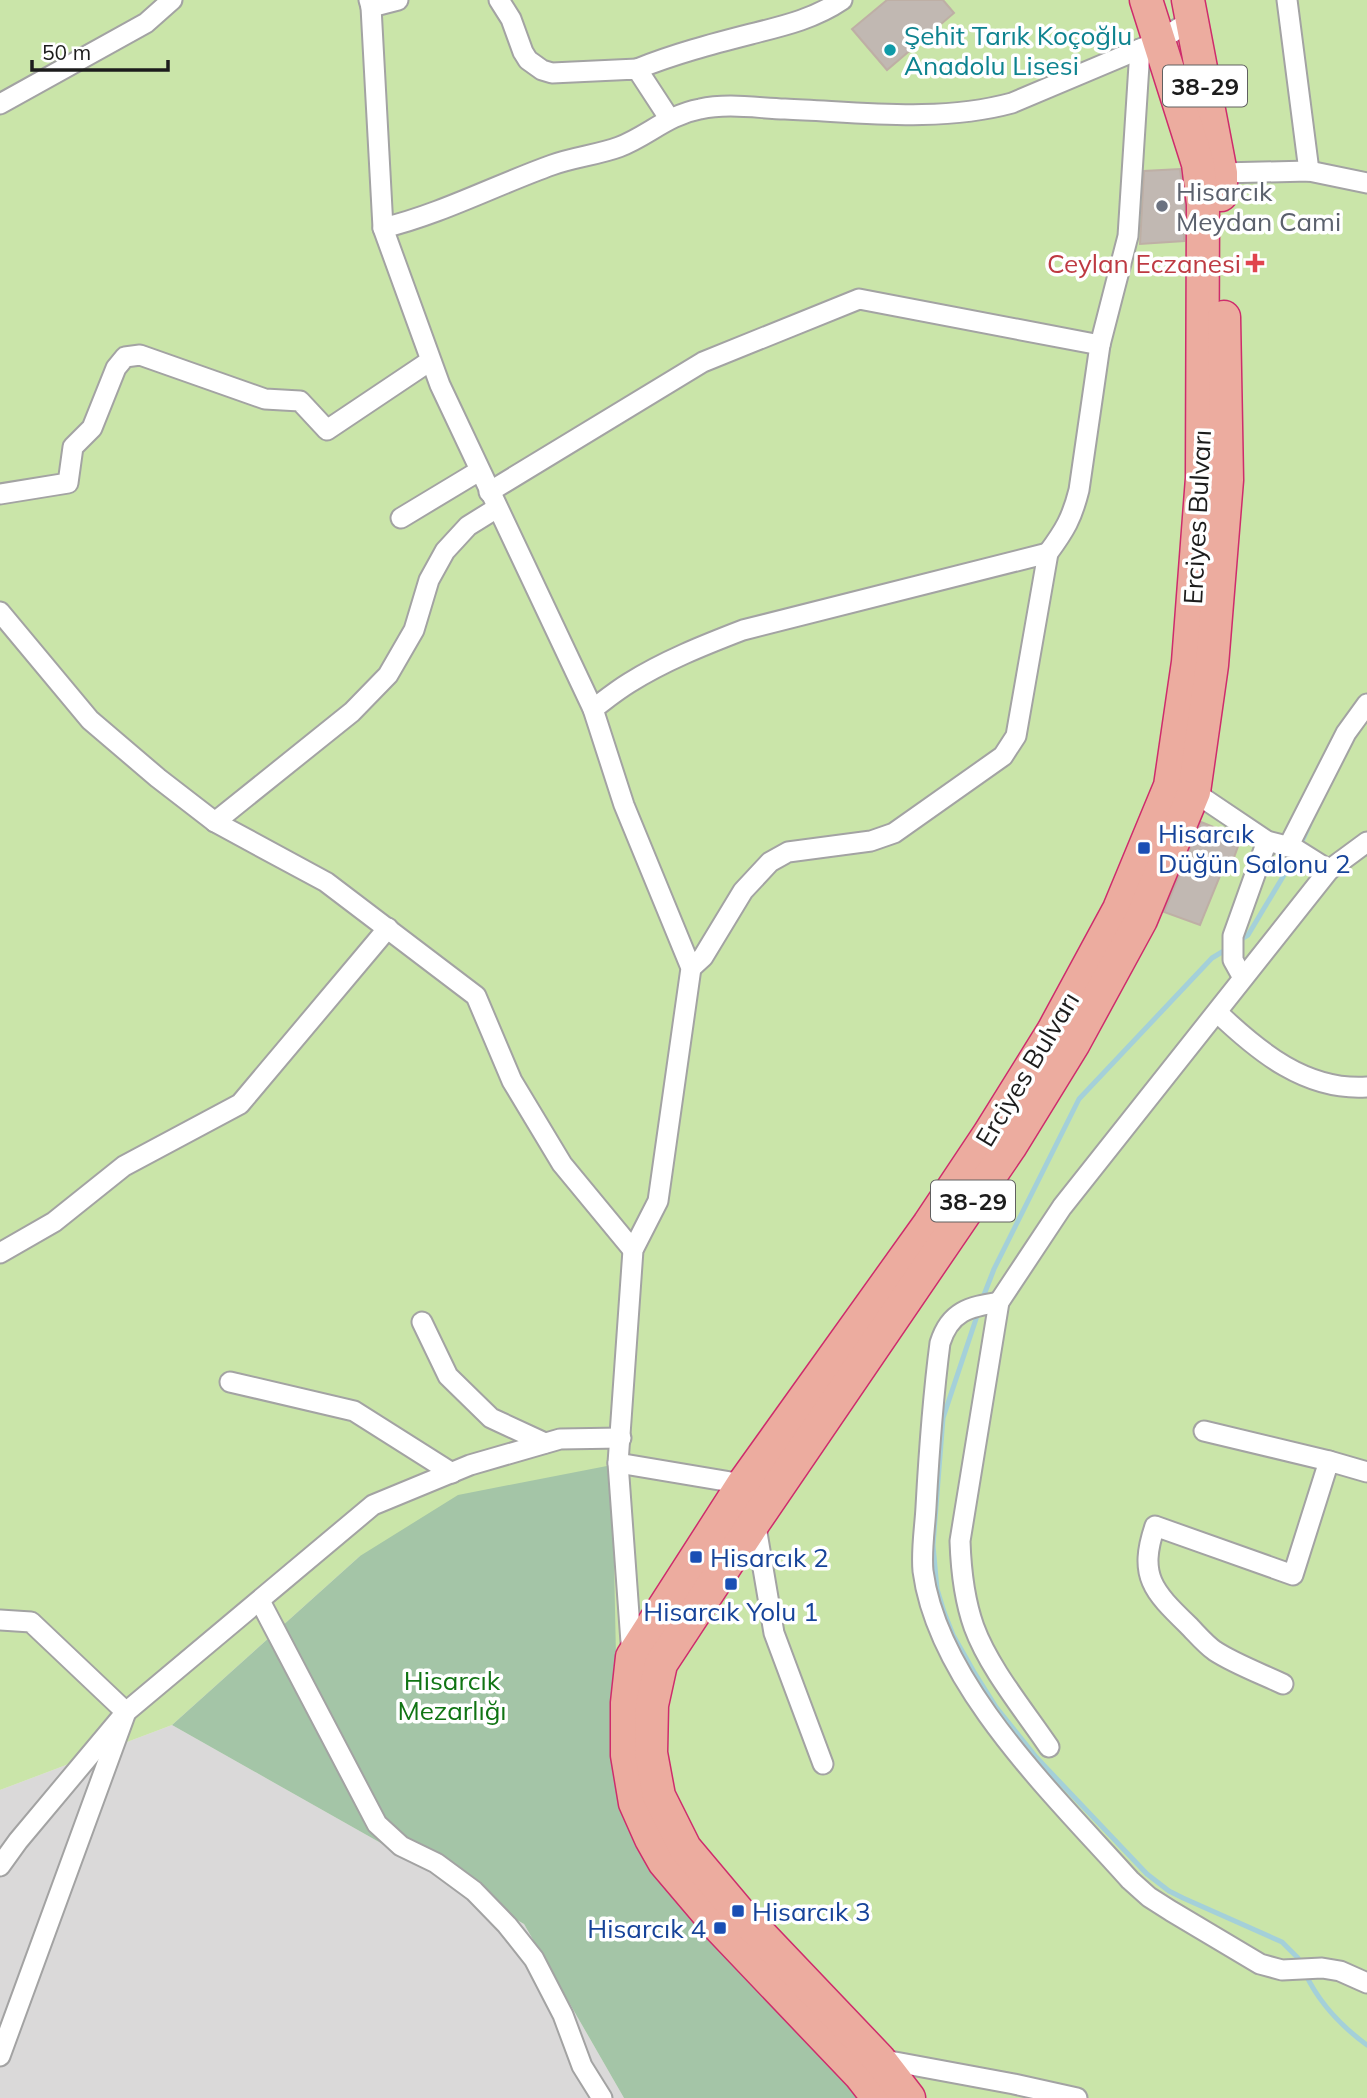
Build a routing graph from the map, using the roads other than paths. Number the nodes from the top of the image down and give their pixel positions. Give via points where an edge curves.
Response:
1 (172, 0) edge
2 (398, 0) edge
3 (499, 0) edge
4 (842, 0) edge
5 (1146, 0) edge
6 (1287, 0) edge
7 (370, 4) edge
8 (1190, 9) edge
9 (1149, 45) junction
10 (637, 69) junction
11 (0, 104) edge
12 (669, 118) junction
13 (1309, 172) junction
14 (1221, 173) junction
15 (1367, 183) edge
16 (383, 228) junction
17 (1100, 345) junction
18 (430, 361) junction
19 (480, 471) junction
20 (0, 494) edge
21 (493, 500) junction
22 (401, 518) dead end
23 (1048, 553) junction
24 (0, 612) edge
25 (1367, 704) edge
26 (593, 709) junction
27 (1194, 792) junction
28 (215, 822) junction
29 (1267, 841) junction
30 (1367, 842) edge
31 (1291, 848) junction
32 (1322, 865) junction
33 (388, 928) junction
34 (691, 968) junction
35 (1243, 978) junction
36 (1218, 1013) junction
37 (1367, 1087) edge
38 (633, 1250) junction
39 (0, 1253) edge
40 (987, 1304) junction
41 (422, 1322) dead end
42 (230, 1382) dead end
43 (1204, 1431) dead end
44 (621, 1438) junction
45 (545, 1443) junction
46 (1329, 1461) junction
47 (618, 1463) junction
48 (1367, 1472) edge
49 (452, 1473) junction
50 (743, 1484) junction
51 (755, 1521) junction
52 (260, 1601) junction
53 (0, 1620) edge
54 (632, 1657) junction
55 (1283, 1685) dead end
56 (126, 1712) junction
57 (1049, 1747) dead end
58 (823, 1764) dead end
59 (9, 1838) edge
60 (0, 1866) edge
61 (1367, 1983) edge
62 (0, 2056) edge
63 (879, 2059) junction
64 (602, 2098) edge
65 (878, 2098) edge
66 (909, 2098) edge
67 (1077, 2098) edge

1 - 11 street via 146,23
2 - 7 street
3 - 10 street via 523,52 542,70
4 - 10 street via 797,22
5 - 9 highway, Erciyes Bulvarı
6 - 13 street
7 - 16 street
8 - 9 street
8 - 14 highway, Erciyes Bulvarı / 38-29
9 - 12 street via 1012,103 965,113 909,115 718,106
9 - 17 street via 1128,236
9 - 50 highway, Erciyes Bulvarı / 38-29 via 1198,164 1203,204 1202,478 1188,662 1170,786 1119,909 1046,1042 929,1224
10 - 12 street
12 - 16 street via 617,148 554,164
13 - 14 street
13 - 15 street
14 - 27 highway, Erciyes Bulvarı / 38-29 via 1227,480 1212,665
16 - 18 street
17 - 21 street via 859,299 703,362
17 - 23 street via 1074,510
18 - 19 street
18 - 20 street via 327,430 300,401 265,399 140,355 125,357 116,368 92,428 73,447 68,483
19 - 21 street
19 - 22 street
21 - 26 street
21 - 28 street via 445,551 429,580 414,630 388,675 352,712
23 - 26 street via 743,630 662,665
23 - 34 street via 1019,725 1003,756 894,833 871,841 788,852 770,862 743,891 703,957
24 - 28 street via 90,720
25 - 31 street via 1346,733
26 - 34 street via 624,806
27 - 29 street
27 - 51 highway, Erciyes Bulvarı / 38-29 via 1141,920 1074,1043 1010,1147
28 - 33 street via 326,882
29 - 31 street
29 - 35 street via 1233,944 1233,960
30 - 32 street
31 - 32 street
32 - 35 street
33 - 38 street via 476,996 512,1081 562,1164
33 - 39 street via 240,1104 124,1166 54,1222
34 - 38 street via 658,1201
35 - 36 street
36 - 37 street via 1251,1044 1304,1077 1330,1085
36 - 40 street
38 - 44 street
40 - 57 street via 960,1541 965,1600 987,1656
40 - 61 street via 961,1311 944,1331 930,1425 923,1569 930,1604 956,1663 1016,1751 1149,1897 1260,1964 1282,1970 1340,1971
41 - 45 street via 456,1385 491,1418
42 - 49 street via 354,1411
43 - 46 street
44 - 45 street
44 - 47 street
45 - 49 street
46 - 48 street
46 - 55 street via 1293,1575 1155,1525 1149,1543 1149,1571 1159,1597 1214,1651
47 - 50 street
47 - 54 street
49 - 52 street via 373,1505
50 - 54 highway, Erciyes Bulvarı / 38-29
51 - 58 street via 774,1633
51 - 63 highway, Erciyes Bulvarı / 38-29 via 661,1664 651,1717 651,1753 659,1796 685,1848 738,1911
52 - 56 street
52 - 64 street via 377,1824 401,1846 436,1863 474,1891 507,1925 534,1959 563,2015 582,2066
53 - 56 street via 31,1622
54 - 65 highway, Erciyes Bulvarı / 38-29 via 627,1755 635,1803 651,1839 664,1862 720,1928
56 - 59 street
56 - 62 street
59 - 60 street
63 - 66 highway, Erciyes Bulvarı / 38-29
63 - 67 street

